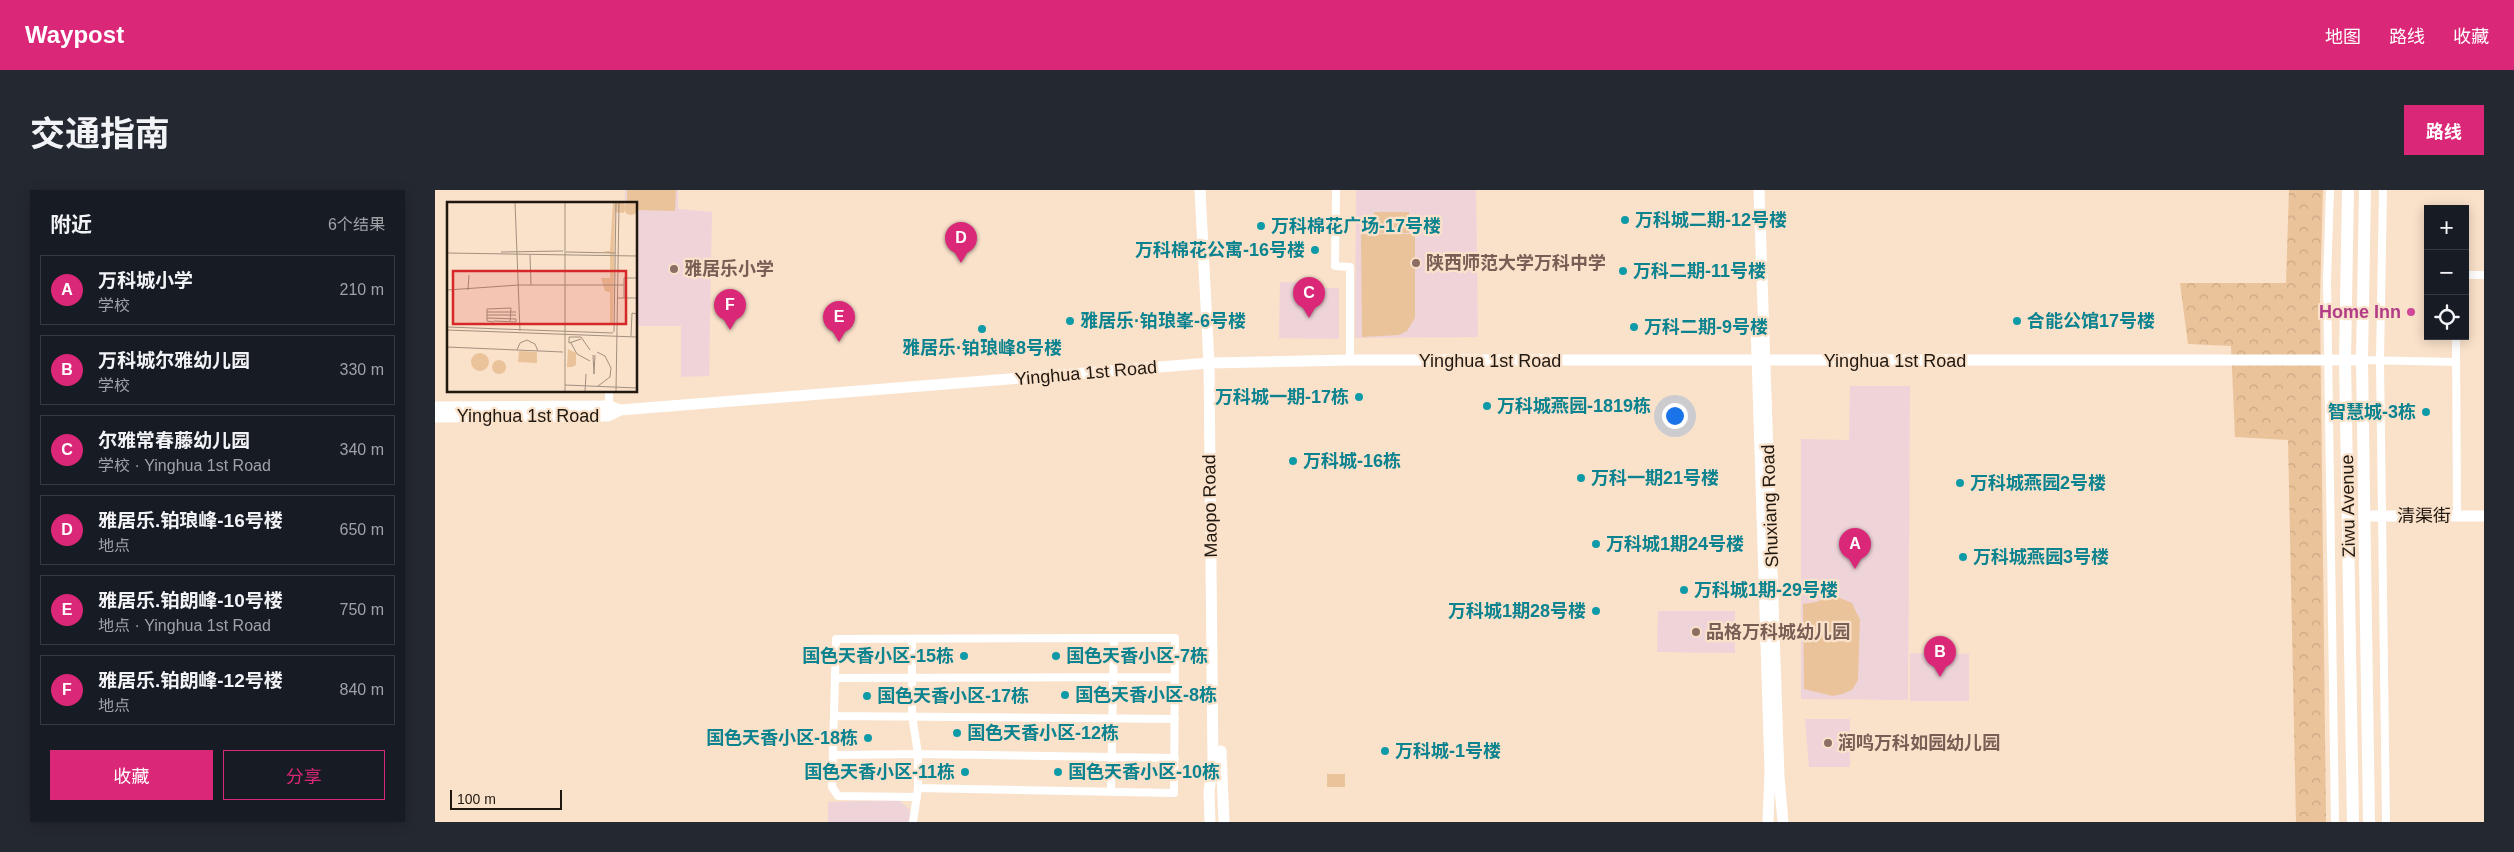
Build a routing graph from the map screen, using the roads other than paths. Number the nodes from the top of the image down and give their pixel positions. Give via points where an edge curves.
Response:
1 (1200, 190) edge
2 (1207, 190) edge
3 (1336, 190) edge
4 (1751, 190) edge
5 (1759, 190) edge
6 (2331, 190) edge
7 (2348, 190) edge
8 (2365, 190) edge
9 (2383, 190) edge
10 (2469, 275) edge
11 (2484, 275) edge
12 (2456, 340) edge
13 (1349, 360) junction
14 (2328, 360) junction
15 (2345, 360) junction
16 (2363, 360) junction
17 (1761, 361) junction
18 (2380, 361) junction
19 (2456, 362) junction
20 (1213, 363) junction
21 (609, 392) edge
22 (435, 408) edge
23 (612, 411) junction
24 (435, 416) edge
25 (2364, 516) junction
26 (2382, 516) junction
27 (2457, 516) junction
28 (2484, 516) edge
29 (1114, 638) junction
30 (912, 640) junction
31 (1113, 677) junction
32 (1175, 677) junction
33 (835, 678) junction
34 (911, 678) junction
35 (912, 715) junction
36 (835, 716) junction
37 (1112, 718) junction
38 (1175, 719) junction
39 (918, 754) junction
40 (834, 755) junction
41 (1111, 757) junction
42 (1175, 758) junction
43 (918, 788) junction
44 (1111, 791) junction
45 (917, 797) junction
46 (913, 822) edge
47 (1210, 822) edge
48 (1224, 822) edge
49 (1768, 822) edge
50 (1783, 822) edge
51 (2335, 822) edge
52 (2353, 822) edge
53 (2369, 822) edge
54 (2386, 822) edge

1 - 20 street, Maopo Road
2 - 20 street, Maopo Road
3 - 13 street via 1335,266 1350,267
4 - 17 street, Shuxiang Road
5 - 17 street, Shuxiang Road
6 - 14 street, Ziwu Avenue
7 - 15 main road, Ziwu Avenue
8 - 16 main road, Ziwu Avenue
9 - 18 street, Ziwu Avenue
10 - 11 street
12 - 19 street
13 - 17 street, Yinghua 1st Road
13 - 20 street, Yinghua 1st Road
14 - 15 street, Yinghua 1st Road
14 - 17 street, Yinghua 1st Road
14 - 51 street, Ziwu Avenue
15 - 16 street, Yinghua 1st Road
15 - 52 main road, Ziwu Avenue
16 - 18 street
16 - 25 main road, Ziwu Avenue
17 - 49 street, Shuxiang Road
17 - 50 street, Shuxiang Road
18 - 19 street
18 - 26 street, Ziwu Avenue
19 - 27 street
20 - 23 street, Yinghua 1st Road
20 - 47 street, Maopo Road via 1213,764 1209,791
20 - 48 street, Maopo Road
21 - 23 street
22 - 23 street, Yinghua 1st Road
23 - 24 street, Yinghua 1st Road
25 - 26 street, 清渠街
25 - 53 main road, Ziwu Avenue
26 - 27 street, 清渠街
26 - 54 street, Ziwu Avenue
27 - 28 street, 清渠街
29 - 30 street
29 - 31 street
29 - 32 street via 1175,638
30 - 33 street via 836,639
30 - 34 street
31 - 32 street
31 - 34 street
31 - 37 street
32 - 38 street
33 - 34 street
33 - 36 street
34 - 35 street
35 - 36 street
35 - 37 street
35 - 39 street
36 - 40 street
37 - 38 street
37 - 41 street
38 - 42 street
39 - 40 street
39 - 41 street
39 - 43 street
40 - 45 street via 832,787 838,796
41 - 42 street
41 - 44 street
42 - 44 street via 1174,793
43 - 44 street
43 - 45 street
45 - 46 street

